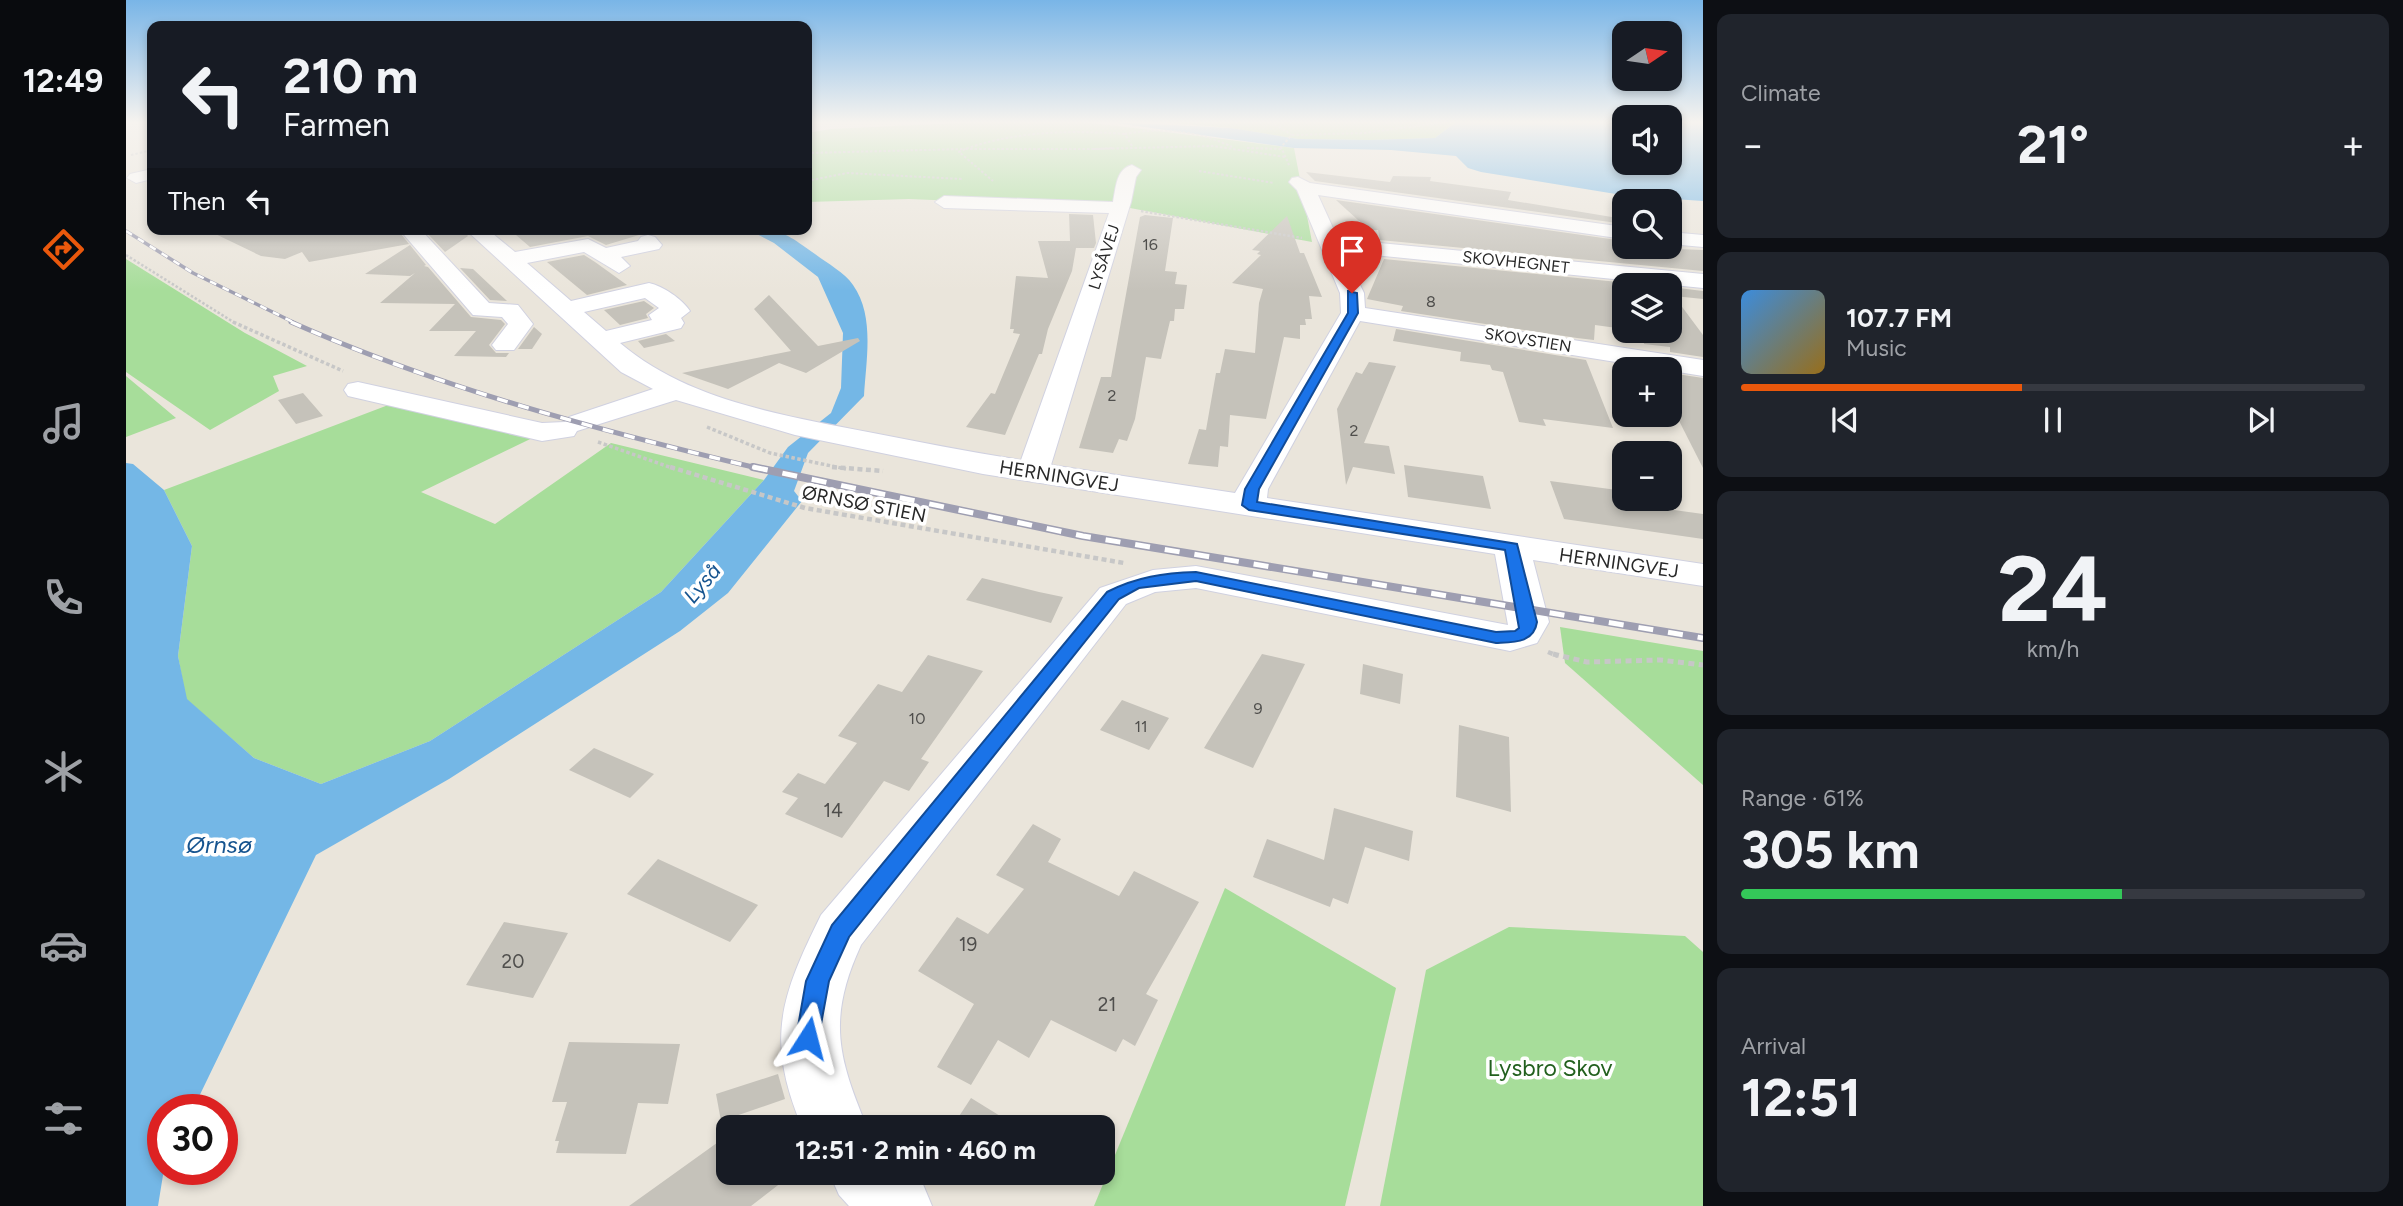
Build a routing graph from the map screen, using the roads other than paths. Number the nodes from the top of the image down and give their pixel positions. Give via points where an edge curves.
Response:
1 (1127, 178) edge
2 (944, 202) dead end
3 (1120, 208) junction
4 (1612, 231) edge
5 (432, 235) edge
6 (1682, 239) edge
7 (1703, 241) edge
8 (648, 242) dead end
9 (1328, 244) junction
10 (481, 248) edge
11 (1703, 281) edge
12 (566, 309) junction
13 (1353, 313) junction
14 (601, 340) junction
15 (505, 345) dead end
16 (1703, 368) edge
17 (355, 382) road end
18 (676, 391) junction
19 (571, 426) junction
20 (545, 461) dead end
21 (1032, 473) junction
22 (1249, 505) junction
23 (1512, 547) junction
24 (1703, 575) edge
25 (828, 1115) edge
26 (876, 1185) edge
27 (898, 1206) edge

1 - 3 street
2 - 3 street, LYSÅVEJ
3 - 21 street, LYSÅVEJ
4 - 9 street via 1301,185
5 - 10 street
6 - 7 street
8 - 10 street via 652,245 612,260 588,245
9 - 11 street, SKOVHEGNET
9 - 13 street via 1352,293
10 - 12 street, HERNINGVEJ
10 - 15 street via 482,310 509,310 522,324
12 - 14 street, HERNINGVEJ
12 - 14 street via 649,290 678,311 661,315 672,323
13 - 16 street, SKOVSTIEN
13 - 22 street via 1252,489
14 - 18 street, HERNINGVEJ via 631,366
17 - 19 street via 542,432
18 - 19 street
18 - 21 street, HERNINGVEJ via 795,426
19 - 20 street via 540,452
21 - 22 street, HERNINGVEJ
22 - 23 street, HERNINGVEJ
23 - 24 street, HERNINGVEJ
23 - 25 street via 1529,622 1519,636 1496,638 1196,577 1135,584 1113,596 840,931 818,981 808,1038
26 - 27 street

